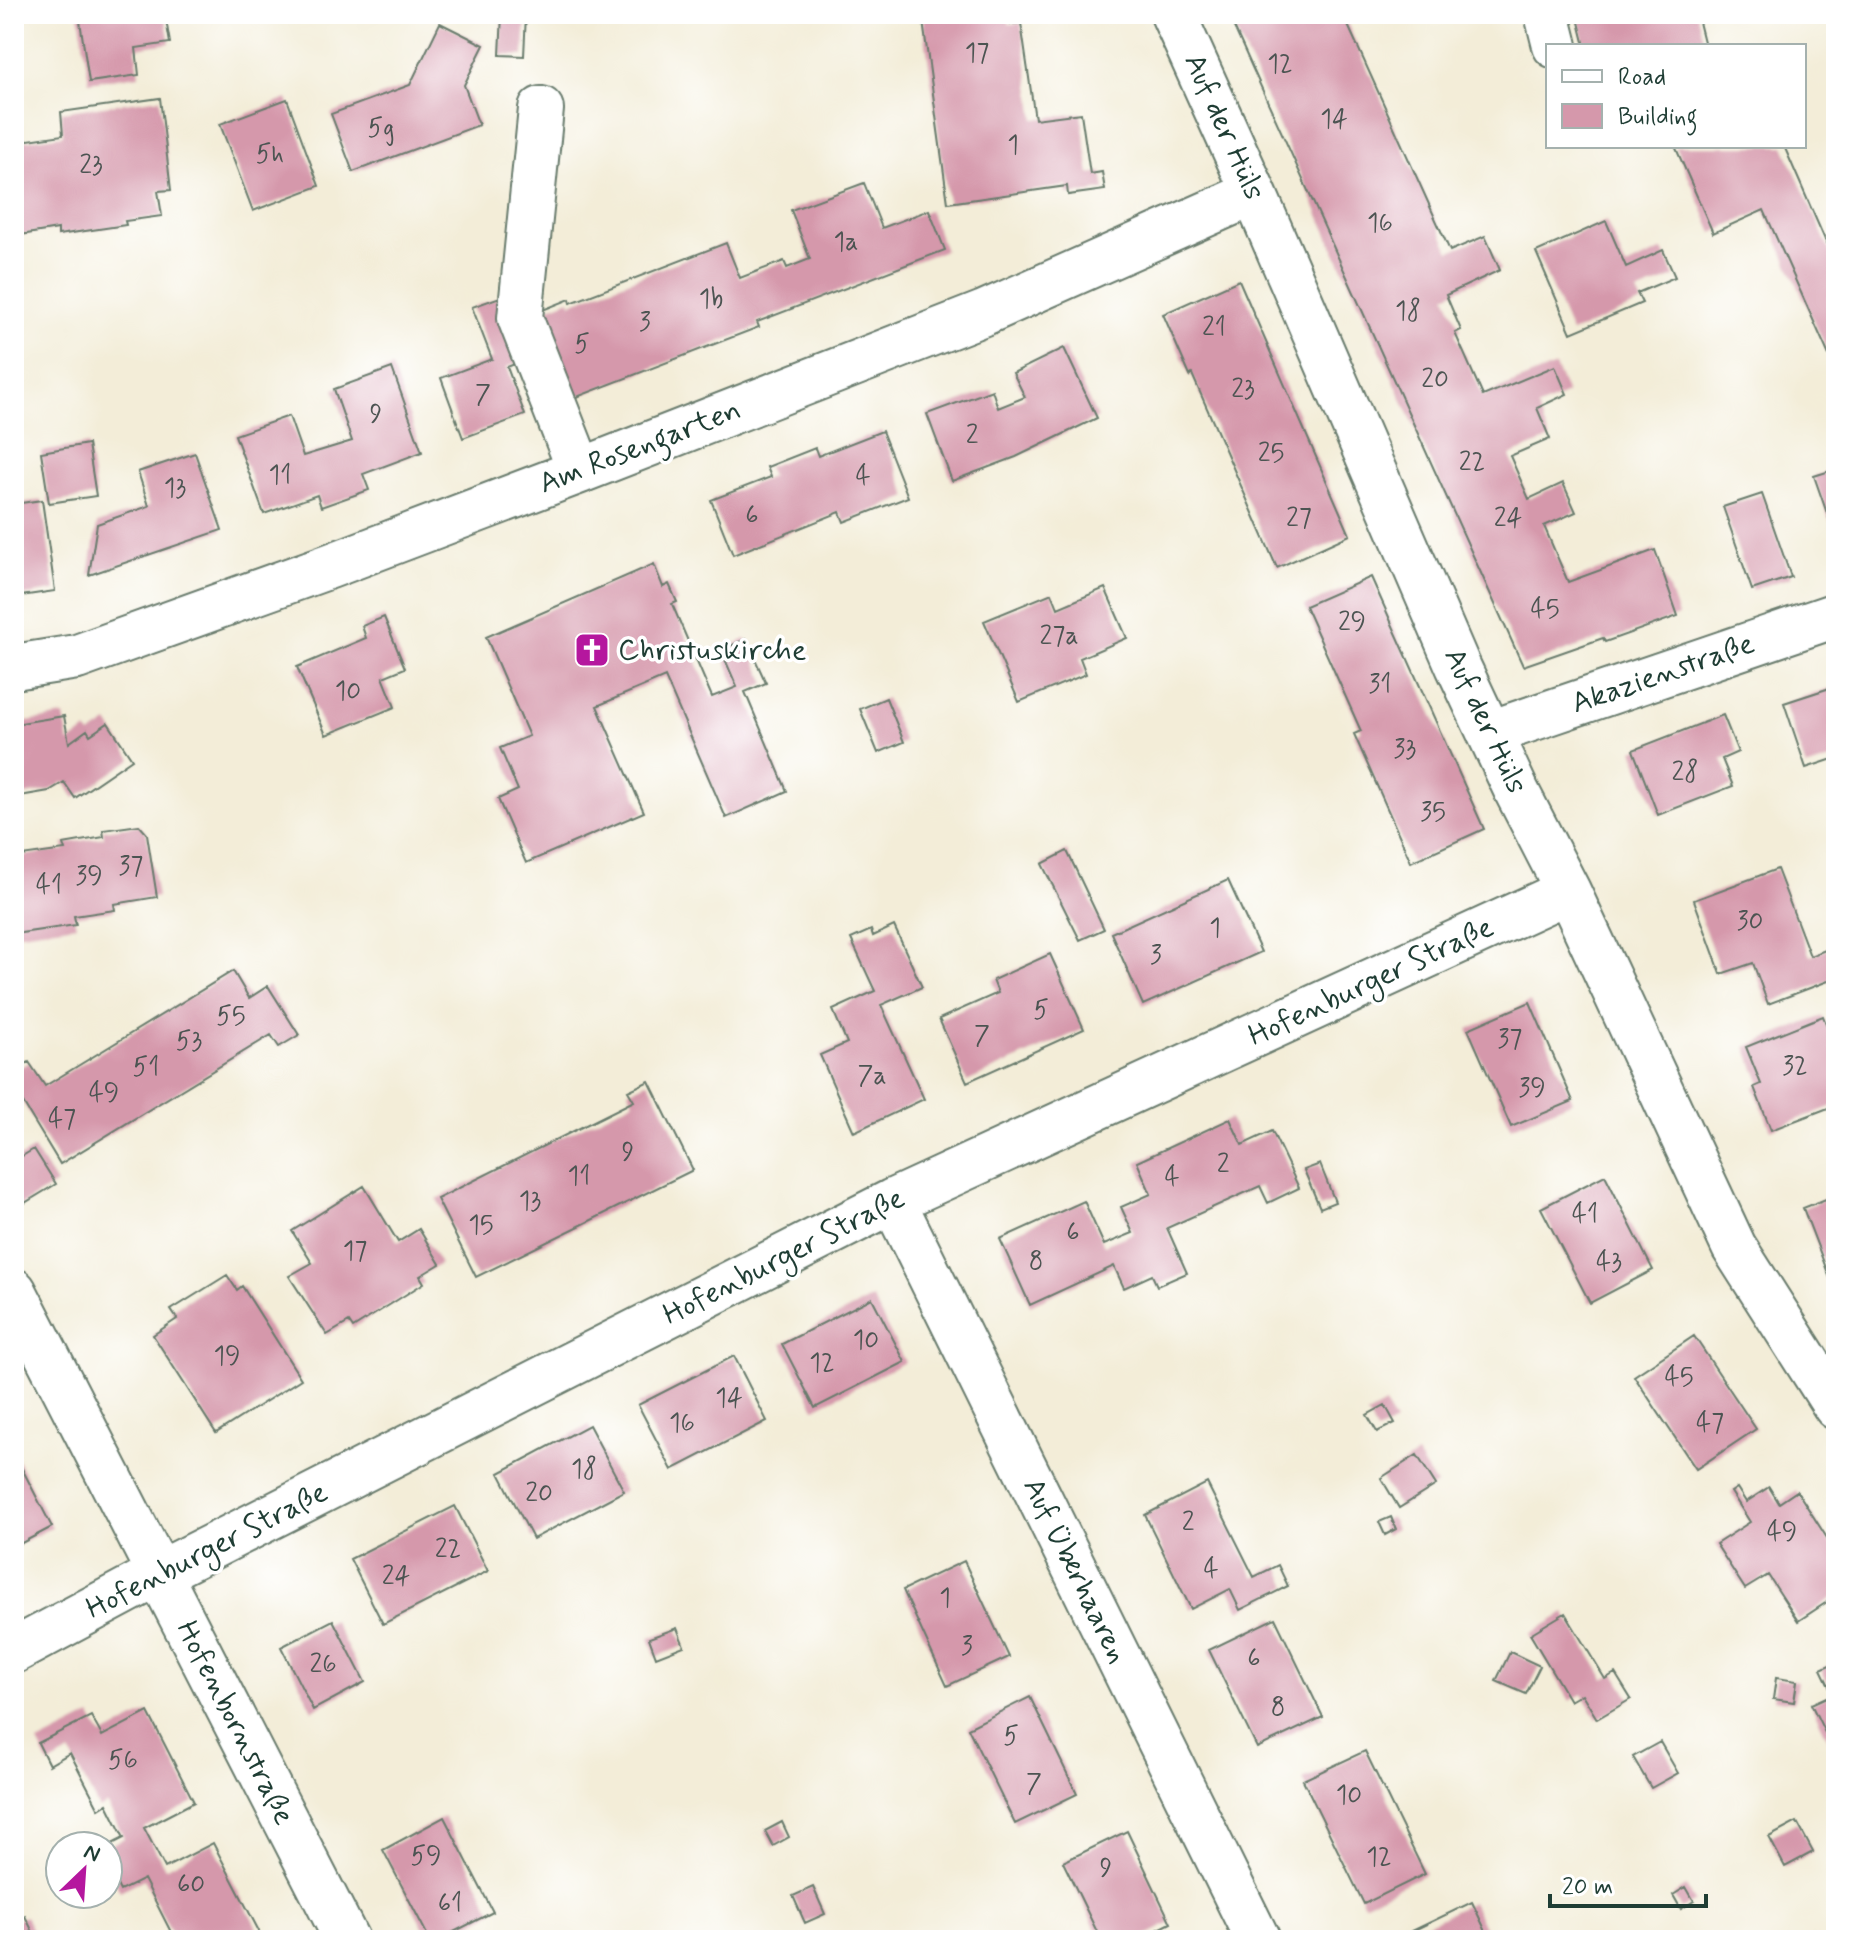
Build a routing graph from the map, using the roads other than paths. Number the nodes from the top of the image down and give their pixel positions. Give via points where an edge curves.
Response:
1 (1173, 14) edge
2 (1547, 14) edge
3 (1554, 44) edge
4 (541, 109) dead end
5 (1254, 193) junction
6 (580, 471) junction
7 (1836, 615) edge
8 (14, 667) edge
9 (1490, 733) junction
10 (1568, 891) junction
11 (893, 1201) junction
12 (14, 1291) edge
13 (1836, 1407) edge
14 (158, 1574) junction
15 (14, 1651) edge
16 (347, 1940) edge
17 (1258, 1940) edge

1 - 5 street, Auf der Hüls
2 - 3 street
4 - 6 street via 520,318
5 - 6 street, Am Rosengarten via 984,313
5 - 9 street, Auf der Hüls
6 - 8 street, Am Rosengarten via 77,657
7 - 9 street, Akazienstraße
9 - 10 street, Auf der Hüls
10 - 11 street, Hofenburger Straße
10 - 13 street, Auf der Hüls via 1734,1247
11 - 14 street, Hofenburger Straße
11 - 17 street, Auf Überhaaren
12 - 14 street, Hofenbornstraße
14 - 15 street, Hofenburger Straße
14 - 16 street, Hofenbornstraße

